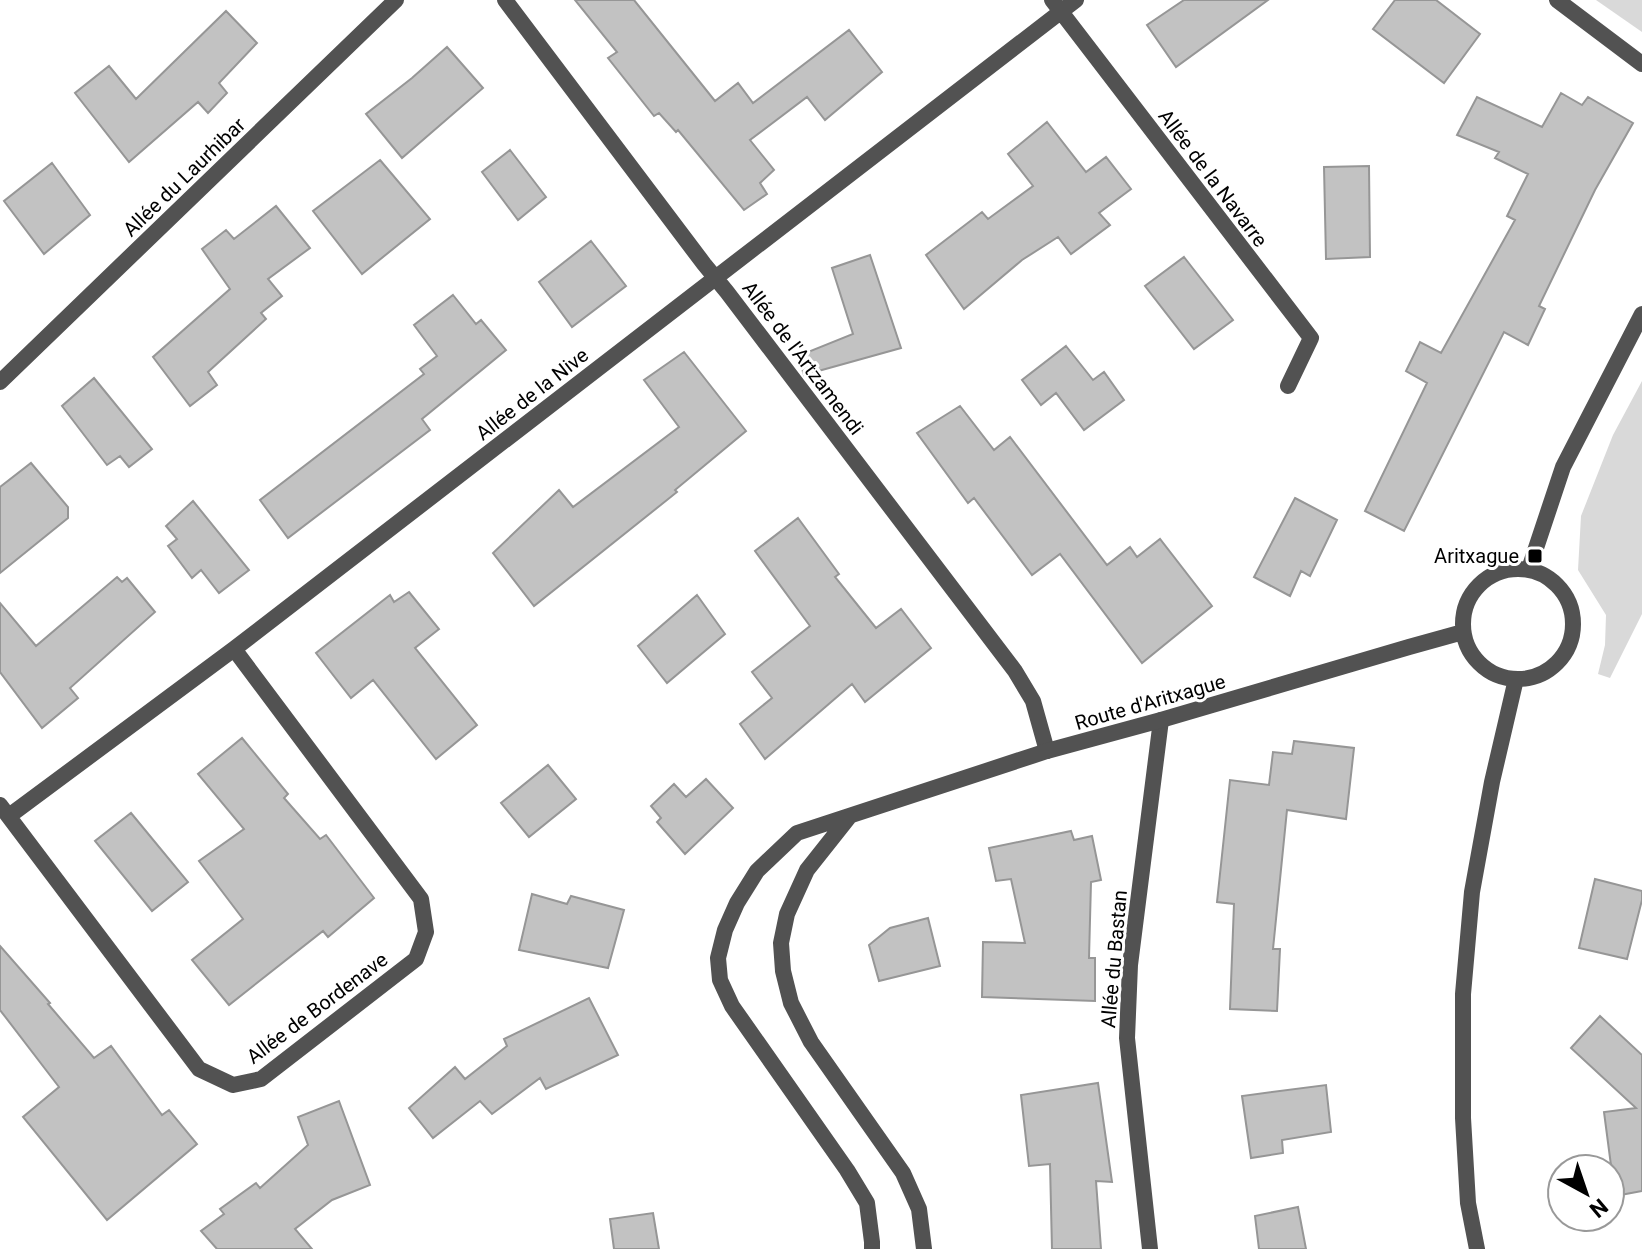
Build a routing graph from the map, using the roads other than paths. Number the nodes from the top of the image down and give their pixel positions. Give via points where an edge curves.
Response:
1 (396, 0) edge
2 (505, 0) edge
3 (1076, 0) edge
4 (1557, 0) edge
5 (1056, 6) edge
6 (1642, 64) edge
7 (716, 277) junction
8 (1642, 314) edge
9 (0, 382) edge
10 (1288, 386) dead end
11 (1529, 569) junction
12 (1463, 632) junction
13 (234, 649) junction
14 (1516, 679) junction
15 (1161, 720) junction
16 (1047, 751) junction
17 (4, 810) edge
18 (849, 817) junction
19 (872, 1249) edge
20 (924, 1249) edge
21 (1150, 1249) edge
22 (1477, 1249) edge

1 - 9 street, Allée du Laurhibar
2 - 7 street, Allée de l'Artzamendi
3 - 5 street, Allée de la Nive
4 - 6 street
5 - 7 street, Allée de la Nive
5 - 10 street, Allée de la Navarre via 1311,338
7 - 13 street, Allée de la Nive
7 - 16 street, Allée de l'Artzamendi via 1015,671 1033,701
8 - 11 street via 1563,467
11 - 12 street via 1494,574 1480,584 1469,598
11 - 14 street via 1549,578 1565,594 1573,631 1568,647 1547,671
12 - 14 street via 1467,647 1486,669
12 - 15 street, Route d'Aritxague
13 - 17 street, Allée de la Nive
13 - 17 street, Allée de Bordenave via 421,899 426,932 416,959 261,1079 233,1085 199,1069
14 - 22 street via 1472,892 1463,994 1463,1118 1468,1203
15 - 16 street, Route d'Aritxague
15 - 21 street, Allée du Bastan via 1130,965 1127,1038
16 - 18 street, Route d'Aritxague
18 - 19 street, Route d'Aritxague via 797,833 757,871 737,903 718,958 720,980 732,1006 867,1203
18 - 20 street via 807,870 787,914 783,971 791,1003 811,1042 903,1173 919,1209

